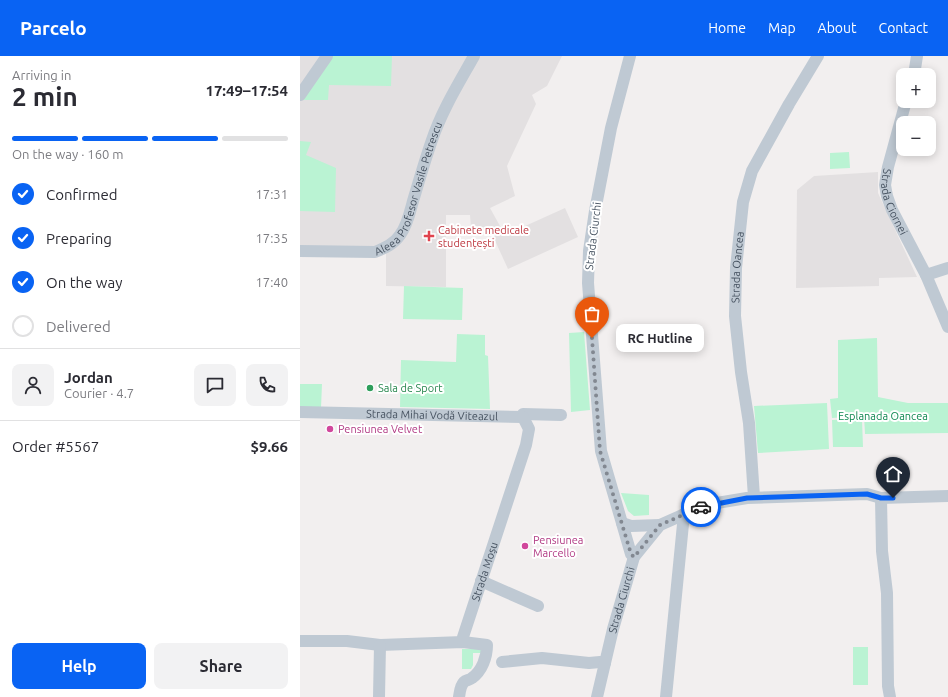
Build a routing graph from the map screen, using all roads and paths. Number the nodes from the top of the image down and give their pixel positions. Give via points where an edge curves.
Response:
1 (327, 56) edge
2 (474, 56) edge
3 (630, 56) edge
4 (818, 56) edge
5 (917, 56) edge
6 (915, 68) edge
7 (300, 95) edge
8 (904, 108) edge
9 (300, 251) edge
10 (948, 268) edge
11 (926, 274) junction
12 (948, 327) edge
13 (300, 412) edge
14 (561, 415) dead end
15 (523, 417) junction
16 (948, 496) edge
17 (754, 497) junction
18 (881, 498) junction
19 (684, 514) junction
20 (622, 523) junction
21 (660, 525) junction
22 (634, 557) junction
23 (481, 581) junction
24 (538, 606) dead end
25 (300, 641) edge
26 (463, 642) junction
27 (380, 645) junction
28 (502, 662) dead end
29 (605, 663) junction
30 (889, 692) edge
31 (379, 697) edge
32 (459, 697) edge
33 (597, 697) edge
34 (666, 697) edge

1 - 7 street
2 - 9 street, Aleea Profesor Vasile Petrescu via 438,123 401,234 386,247 375,252
3 - 20 street, Strada Ciurchi via 611,128 595,210 589,251 588,283 600,451
4 - 17 street, Strada Oancea via 752,171 743,202 736,268 735,316
5 - 6 street
8 - 11 street, Strada Ciornei via 885,185 892,210
10 - 11 street
11 - 12 street, Strada Ciornei
13 - 15 street, Strada Mihai Vodă Viteazul
14 - 15 street, Strada Mihai Vodă Viteazul via 523,414
15 - 23 street, Strada Moșu via 529,429 526,444
16 - 18 street
17 - 18 street via 867,494
17 - 19 street via 705,505
18 - 30 street
19 - 21 street
19 - 34 street
20 - 21 street via 631,526
20 - 22 street, Strada Ciurchi
21 - 22 street
22 - 29 street, Strada Ciurchi
23 - 24 street
23 - 26 street, Strada Moșu
25 - 27 street via 347,641
26 - 27 street
26 - 32 street via 487,645 487,652 479,672 460,687
27 - 31 street
28 - 29 street via 542,658 589,664
29 - 33 street, Strada Ciurchi

